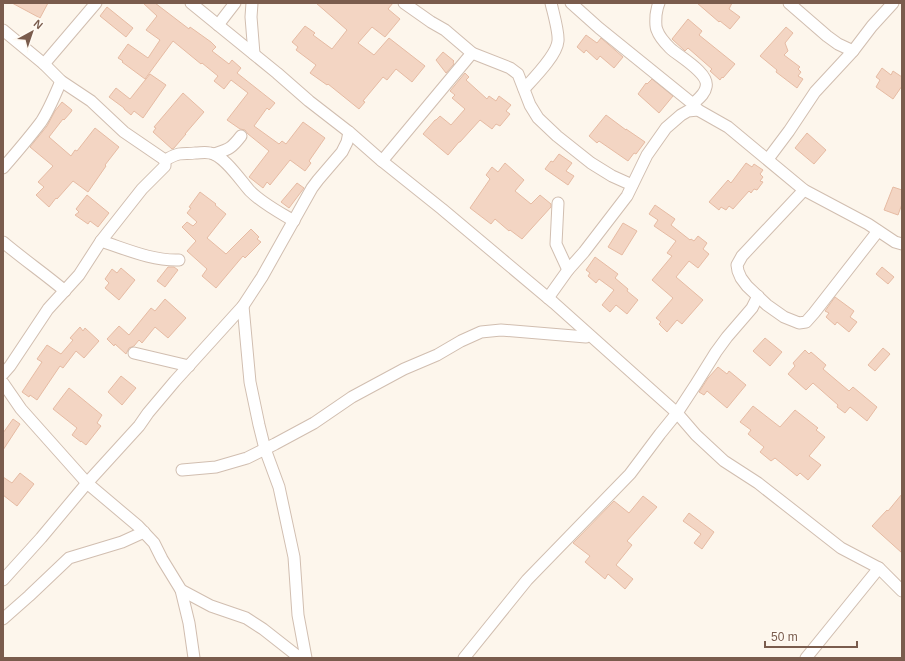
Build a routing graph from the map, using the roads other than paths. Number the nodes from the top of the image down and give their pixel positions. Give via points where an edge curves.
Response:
1 (96, 3) edge
2 (191, 3) edge
3 (235, 3) edge
4 (252, 3) edge
5 (552, 3) edge
6 (571, 3) edge
7 (660, 3) edge
8 (789, 3) edge
9 (893, 3) edge
10 (412, 5) edge
11 (218, 25) junction
12 (3, 30) edge
13 (853, 51) junction
14 (472, 53) junction
15 (254, 54) junction
16 (44, 64) junction
17 (60, 81) junction
18 (524, 90) junction
19 (695, 107) junction
20 (348, 132) junction
21 (241, 136) dead end
22 (214, 154) junction
23 (768, 159) junction
24 (165, 160) junction
25 (382, 161) junction
26 (3, 168) edge
27 (632, 185) junction
28 (804, 190) junction
29 (558, 203) dead end
30 (294, 221) junction
31 (878, 231) junction
32 (101, 240) junction
33 (3, 242) edge
34 (902, 244) edge
35 (179, 260) dead end
36 (568, 270) junction
37 (65, 291) junction
38 (758, 296) junction
39 (548, 298) junction
40 (243, 306) junction
41 (586, 337) dead end
42 (134, 353) dead end
43 (189, 366) junction
44 (3, 374) edge
45 (3, 383) edge
46 (677, 413) junction
47 (265, 449) junction
48 (182, 470) dead end
49 (87, 482) junction
50 (144, 532) junction
51 (878, 568) junction
52 (3, 580) edge
53 (181, 590) junction
54 (902, 591) edge
55 (3, 619) edge
56 (194, 658) edge
57 (300, 658) edge
58 (306, 658) edge
59 (464, 658) edge
60 (806, 658) edge

1 - 16 street
2 - 11 street
3 - 11 street
4 - 15 street
5 - 18 street via 559,40 557,49
6 - 19 street
7 - 19 street via 657,30 671,49 698,70 707,83
8 - 13 street via 832,40
9 - 13 street
10 - 14 street
11 - 15 street
12 - 16 street
13 - 23 street via 815,92
14 - 18 street via 510,68 518,74
14 - 25 street
15 - 20 street
16 - 17 street
17 - 24 street via 91,101 124,132
17 - 26 street via 41,122
18 - 27 street via 538,118 557,136 612,176
19 - 23 street via 728,127
19 - 27 street via 681,114 666,128 647,155
20 - 25 street
20 - 30 street via 345,148 312,188
21 - 22 street via 229,149
22 - 24 street via 180,154
22 - 30 street via 227,164 260,200
23 - 28 street
24 - 32 street via 164,166
25 - 39 street
27 - 36 street via 627,196
28 - 31 street
28 - 38 street via 742,256 737,265 741,278
29 - 36 street via 556,244
30 - 40 street
31 - 34 street
31 - 38 street via 806,322 800,323 784,317
32 - 35 street via 144,255
32 - 37 street via 79,275
33 - 37 street
36 - 39 street
37 - 44 street via 48,309
38 - 46 street via 752,308 716,352
39 - 46 street
40 - 43 street
40 - 47 street via 250,382
41 - 47 street via 501,330 481,332 352,397 314,423
42 - 43 street
43 - 49 street via 158,400 139,426
45 - 49 street via 21,409
46 - 51 street via 724,461 758,483 841,548
46 - 59 street via 630,474 527,580
47 - 48 street via 216,468
47 - 58 street via 279,487 294,557 298,615
49 - 50 street
49 - 52 street
50 - 53 street via 154,543
50 - 55 street via 122,542 69,558
51 - 54 street
51 - 60 street
53 - 56 street
53 - 57 street via 211,606 246,618

